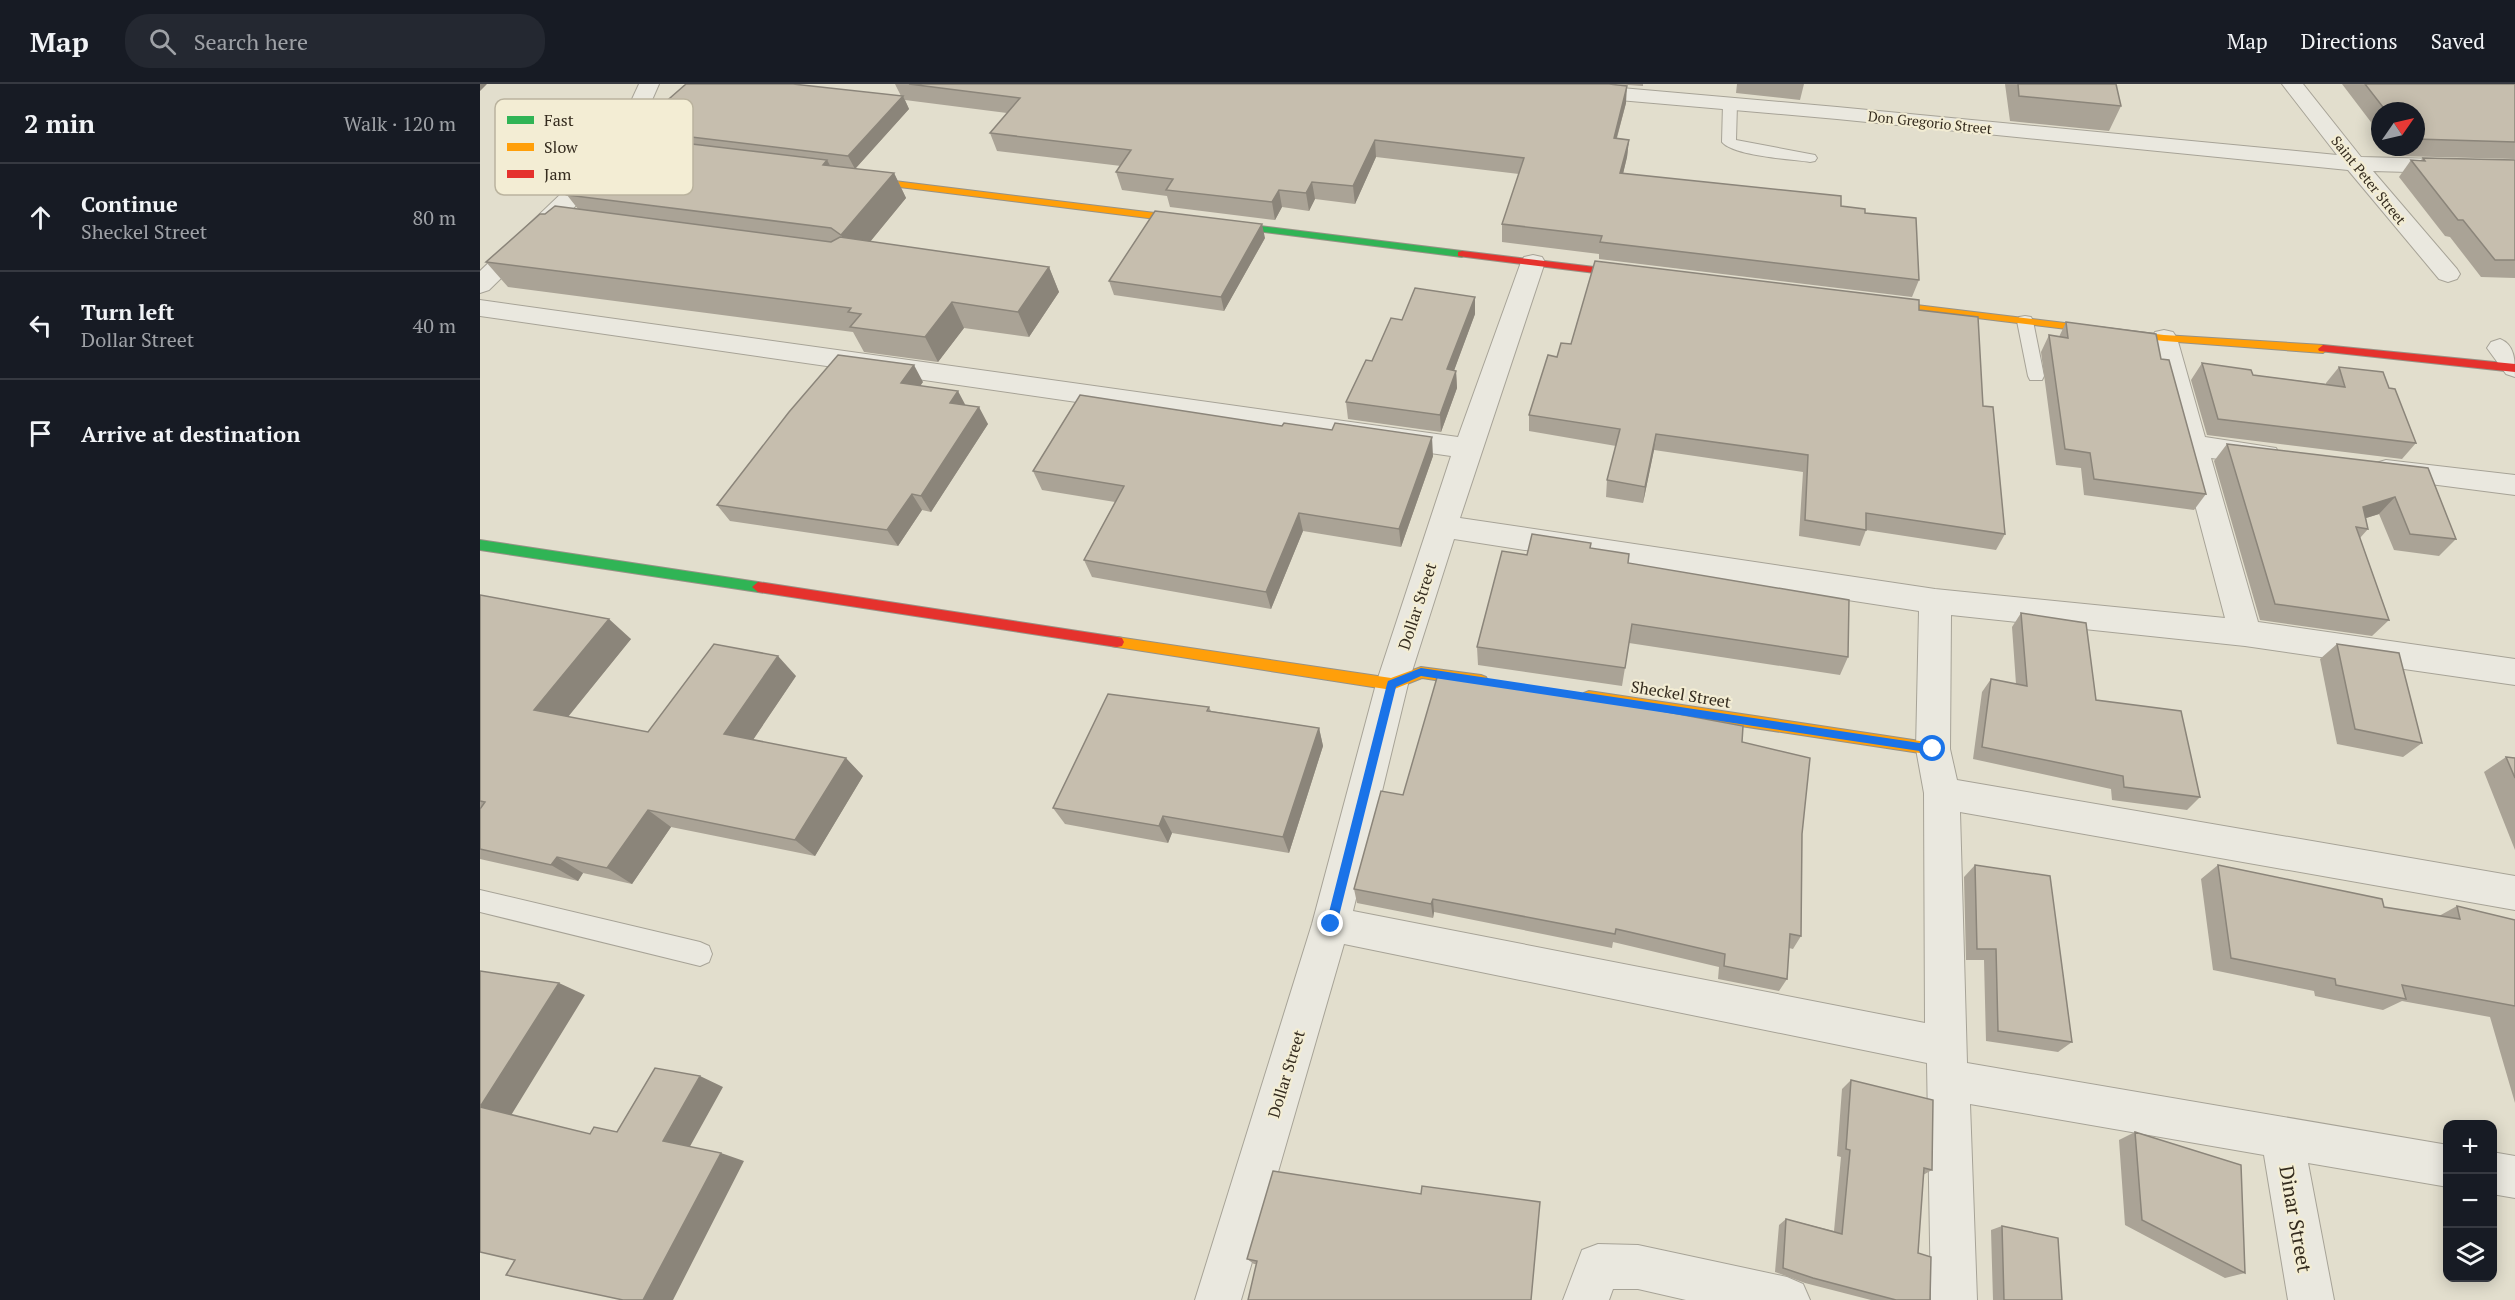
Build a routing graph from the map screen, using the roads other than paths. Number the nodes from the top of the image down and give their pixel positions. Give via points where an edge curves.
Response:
1 (649, 84) edge
2 (1504, 84) edge
3 (2292, 84) edge
4 (644, 99) edge
5 (1730, 104) junction
6 (1810, 158) dead end
7 (2355, 164) junction
8 (2515, 168) edge
9 (845, 177) edge
10 (575, 195) edge
11 (546, 220) junction
12 (569, 224) edge
13 (1533, 262) junction
14 (2448, 274) dead end
15 (1651, 276) edge
16 (480, 285) edge
17 (1861, 301) edge
18 (480, 308) edge
19 (2025, 321) junction
20 (2164, 338) junction
21 (2510, 361) edge
22 (2036, 376) dead end
23 (2194, 446) junction
24 (1468, 448) junction
25 (2289, 458) edge
26 (2360, 466) edge
27 (2515, 485) edge
28 (1443, 526) junction
29 (480, 545) edge
30 (1935, 601) junction
31 (2245, 633) junction
32 (2515, 672) edge
33 (1490, 682) edge
34 (1392, 684) junction
35 (1572, 694) edge
36 (1933, 749) junction
37 (1942, 793) junction
38 (2515, 893) edge
39 (480, 901) edge
40 (1331, 924) junction
41 (700, 954) dead end
42 (1947, 1064) junction
43 (2282, 1138) junction
44 (2443, 1165) edge
45 (2497, 1174) edge
46 (2515, 1177) edge
47 (1218, 1300) edge
48 (1586, 1300) edge
49 (1787, 1300) edge
50 (1954, 1300) edge
51 (2311, 1300) edge

1 - 4 street
2 - 5 street, Don Gregorio Street
3 - 7 street, Saint Peter Street
5 - 6 lane via 1729,142
5 - 7 street, Don Gregorio Street
7 - 8 street, Don Gregorio Street
7 - 14 street, Saint Peter Street
9 - 13 street
10 - 11 street
11 - 12 lane
11 - 16 street
13 - 15 street
13 - 24 street, Dollar Street
17 - 19 street
18 - 24 street
19 - 20 street
19 - 22 lane
20 - 21 street
20 - 23 street
23 - 25 street
23 - 31 street
24 - 28 street, Dollar Street
26 - 27 street
28 - 30 street
28 - 34 street, Dollar Street
29 - 34 street
30 - 31 street
30 - 36 street
31 - 32 street
33 - 34 street via 1421,672
34 - 40 street, Dollar Street
35 - 36 street, Sheckel Street
36 - 37 street
37 - 38 street
37 - 42 street
39 - 41 lane
40 - 42 street
40 - 47 street, Dollar Street
42 - 43 street
42 - 50 street
43 - 44 street
43 - 51 street, Dinar Street
45 - 46 street
48 - 49 street via 1598,1266 1638,1267

